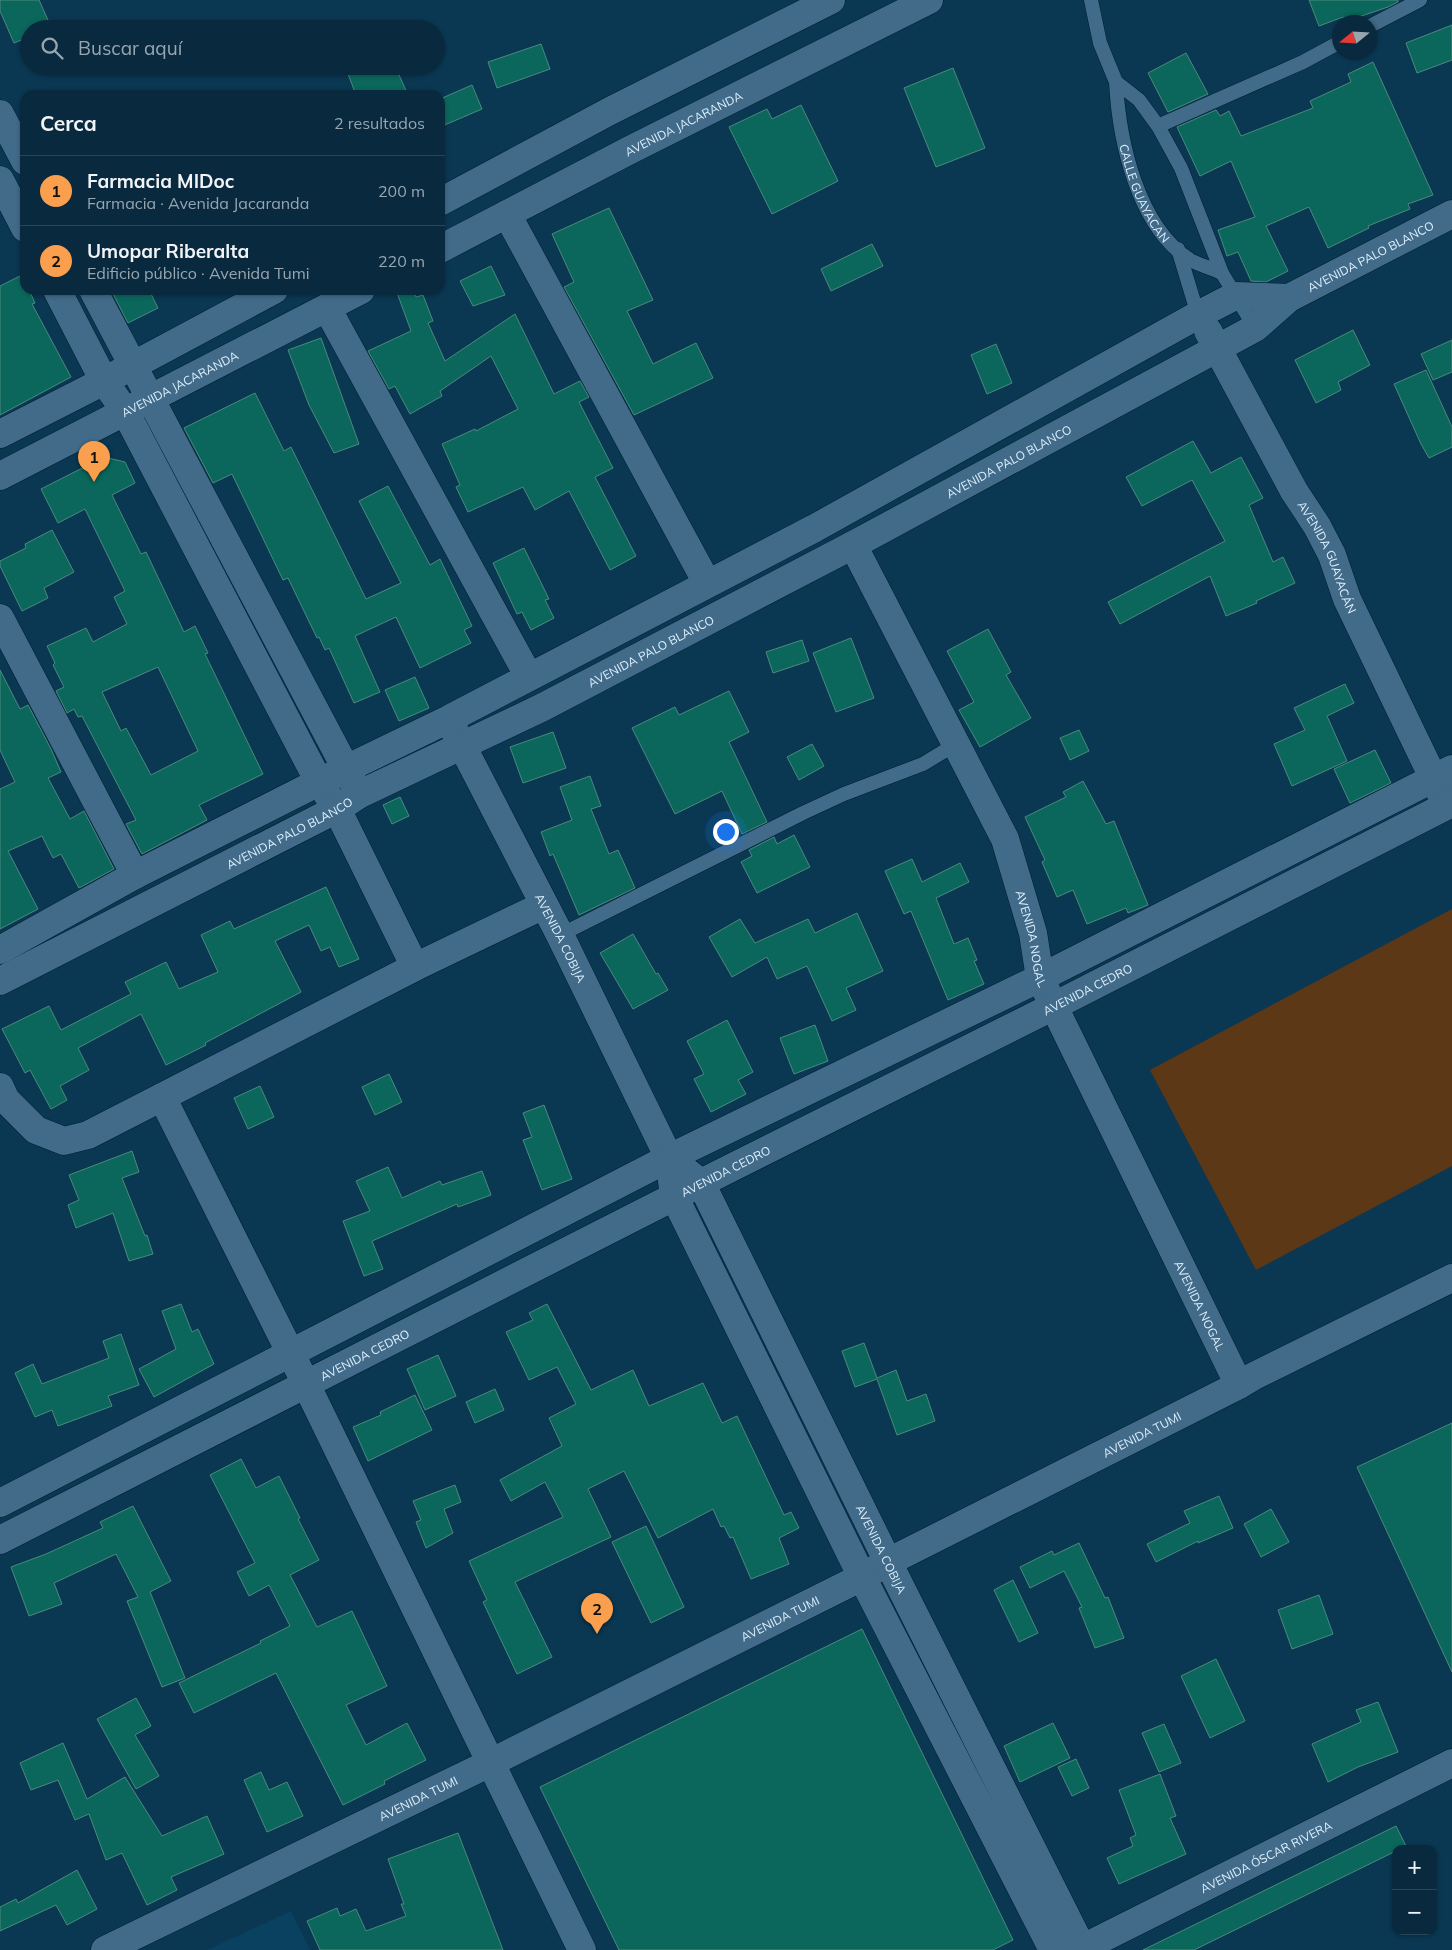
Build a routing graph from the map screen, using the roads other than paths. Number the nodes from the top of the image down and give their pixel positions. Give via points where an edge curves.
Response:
1 (831, 0) edge
2 (928, 0) edge
3 (1091, 0) edge
4 (1420, 0) edge
5 (1377, 22) edge
6 (1332, 46) edge
7 (1116, 82) junction
8 (610, 111) junction
9 (0, 114) edge
10 (1158, 126) junction
11 (630, 150) junction
12 (20, 152) edge
13 (0, 180) edge
14 (445, 199) edge
15 (507, 214) junction
16 (1452, 214) edge
17 (20, 218) edge
18 (445, 246) edge
19 (1178, 249) junction
20 (1222, 272) junction
21 (60, 295) edge
22 (96, 295) edge
23 (265, 295) edge
24 (352, 295) edge
25 (1235, 296) junction
26 (1289, 298) junction
27 (327, 308) junction
28 (1198, 314) junction
29 (1255, 328) junction
30 (1217, 347) junction
31 (133, 365) junction
32 (104, 381) junction
33 (151, 398) junction
34 (125, 411) junction
35 (0, 434) edge
36 (0, 476) edge
37 (853, 544) junction
38 (707, 583) junction
39 (0, 618) edge
40 (529, 677) junction
41 (449, 719) junction
42 (462, 744) junction
43 (956, 744) junction
44 (346, 769) junction
45 (1443, 774) edge
46 (319, 782) junction
47 (360, 794) junction
48 (1449, 804) edge
49 (337, 809) junction
50 (135, 875) junction
51 (544, 905) junction
52 (560, 935) junction
53 (0, 950) edge
54 (415, 967) junction
55 (1040, 978) junction
56 (0, 981) edge
57 (1054, 1006) junction
58 (0, 1086) edge
59 (162, 1097) junction
60 (669, 1158) junction
61 (701, 1182) junction
62 (674, 1196) junction
63 (1452, 1278) edge
64 (291, 1354) junction
65 (306, 1384) junction
66 (1238, 1385) junction
67 (0, 1503) edge
68 (0, 1540) edge
69 (888, 1562) junction
70 (862, 1577) junction
71 (490, 1763) junction
72 (1452, 1763) edge
73 (1081, 1949) edge
74 (106, 1950) edge
75 (582, 1950) edge
76 (1052, 1950) edge

1 - 8 street
2 - 11 street, AVENIDA JACARANDA
3 - 7 lane, CALLE GUAYACAN via 1100,43
4 - 5 lane
6 - 10 lane
7 - 10 lane, CALLE GUAYACAN via 1139,100
7 - 19 lane, CALLE GUAYACAN via 1118,119 1140,195 1165,238
8 - 11 street
8 - 14 street
9 - 12 street
10 - 20 lane, CALLE GUAYACAN via 1181,168
11 - 15 street, AVENIDA JACARANDA
13 - 17 street
15 - 18 street, AVENIDA JACARANDA
15 - 38 street
16 - 26 street, AVENIDA PALO BLANCO
19 - 20 lane, CALLE GUAYACAN via 1190,260
19 - 28 lane
20 - 25 lane, CALLE GUAYACAN
21 - 32 street
22 - 31 street
23 - 31 street
24 - 27 street, AVENIDA JACARANDA
25 - 26 street, AVENIDA PALO BLANCO
25 - 28 street, AVENIDA PALO BLANCO
25 - 29 lane, CALLE GUAYACAN
26 - 29 street, AVENIDA PALO BLANCO
27 - 33 street, AVENIDA JACARANDA
27 - 40 street
28 - 30 street, AVENIDA GUAYACÁN
28 - 38 street, AVENIDA PALO BLANCO via 815,528
29 - 30 street, AVENIDA PALO BLANCO
30 - 37 street, AVENIDA PALO BLANCO
30 - 45 street, AVENIDA GUAYACÁN via 1294,491 1317,526 1347,599
31 - 32 street
31 - 33 street
32 - 34 street
32 - 35 street
33 - 34 street, AVENIDA JACARANDA
33 - 44 street
34 - 36 street, AVENIDA JACARANDA
34 - 46 street
37 - 42 street, AVENIDA PALO BLANCO via 543,707
37 - 43 street, AVENIDA NOGAL
38 - 40 street, AVENIDA PALO BLANCO
39 - 50 street
40 - 41 street, AVENIDA PALO BLANCO
41 - 42 street, AVENIDA COBIJA
41 - 44 street, AVENIDA PALO BLANCO
42 - 47 street, AVENIDA PALO BLANCO
42 - 51 street, AVENIDA COBIJA
43 - 52 lane via 923,764 802,813
43 - 55 street, AVENIDA NOGAL via 1005,839 1033,933
44 - 46 street, AVENIDA PALO BLANCO
44 - 47 street
45 - 48 street, AVENIDA GUAYACÁN
45 - 55 street
46 - 49 street
46 - 50 street, AVENIDA PALO BLANCO
47 - 49 street, AVENIDA PALO BLANCO
48 - 57 street, AVENIDA CEDRO
49 - 54 street
49 - 56 street, AVENIDA PALO BLANCO
50 - 53 street, AVENIDA PALO BLANCO
51 - 52 street, AVENIDA COBIJA
51 - 54 street
52 - 60 street, AVENIDA COBIJA
54 - 59 street
55 - 57 street, AVENIDA NOGAL
55 - 60 street
57 - 61 street, AVENIDA CEDRO
57 - 66 street, AVENIDA NOGAL
58 - 59 street via 6,1100 36,1130 64,1140 88,1135
59 - 64 street
60 - 61 street, AVENIDA COBIJA
60 - 62 street, AVENIDA COBIJA
60 - 64 street
61 - 62 street, AVENIDA CEDRO
61 - 69 street, AVENIDA COBIJA
62 - 65 street, AVENIDA CEDRO
62 - 70 street, AVENIDA COBIJA
63 - 66 street, AVENIDA TUMI
64 - 65 street
64 - 67 street
65 - 68 street, AVENIDA CEDRO
65 - 71 street
66 - 69 street, AVENIDA TUMI
69 - 70 street, AVENIDA TUMI
69 - 73 street, AVENIDA COBIJA
70 - 71 street, AVENIDA TUMI
70 - 76 street, AVENIDA COBIJA
71 - 74 street, AVENIDA TUMI
71 - 75 street
72 - 73 street, AVENIDA ÓSCAR RIVERA

